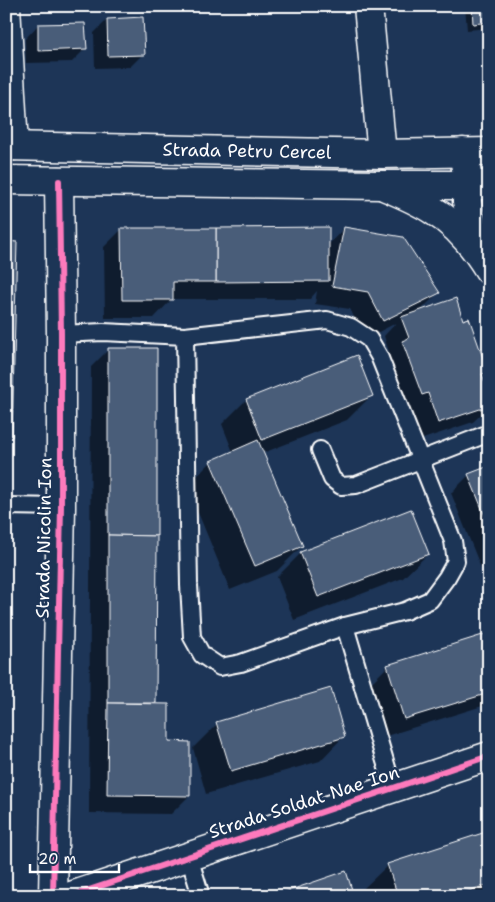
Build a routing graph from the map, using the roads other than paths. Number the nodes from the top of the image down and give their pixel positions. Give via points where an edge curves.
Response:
1 (6, 6) edge
2 (368, 6) edge
3 (10, 146) edge
4 (476, 152) edge
5 (382, 154) junction
6 (6, 180) edge
7 (59, 181) junction
8 (382, 185) junction
9 (479, 185) edge
10 (489, 219) edge
11 (483, 261) edge
12 (61, 334) junction
13 (185, 336) junction
14 (489, 434) edge
15 (320, 450) dead end
16 (421, 459) junction
17 (6, 506) edge
18 (60, 506) junction
19 (345, 626) junction
20 (489, 756) edge
21 (393, 788) junction
22 (189, 857) junction
23 (53, 896) edge
24 (71, 896) edge
25 (200, 896) edge

1 - 3 street
2 - 5 street
3 - 5 street, Strada Petru Cercel
4 - 5 street, Strada Petru Cercel
4 - 9 street
6 - 7 street, Strada Petru Cercel
7 - 8 street, Strada Petru Cercel
7 - 12 street, Strada Nicolin Ion
8 - 9 street, Strada Petru Cercel
8 - 11 street via 434,210 451,224
9 - 10 street via 482,205
9 - 11 street via 467,201
12 - 13 lane via 103,332
12 - 18 street, Strada Nicolin Ion
13 - 16 lane via 328,320 351,327 369,339 379,356
13 - 19 lane via 192,637 202,655 220,667 241,663
14 - 16 lane
15 - 16 lane via 332,479 341,486 356,484
16 - 19 lane via 453,542 456,561 430,600 405,612
17 - 18 lane
18 - 23 street, Strada Nicolin Ion
19 - 21 lane
20 - 21 street, Strada Soldat Nae Ion
21 - 22 street, Strada Soldat Nae Ion
22 - 24 street, Strada Soldat Nae Ion
22 - 25 lane

